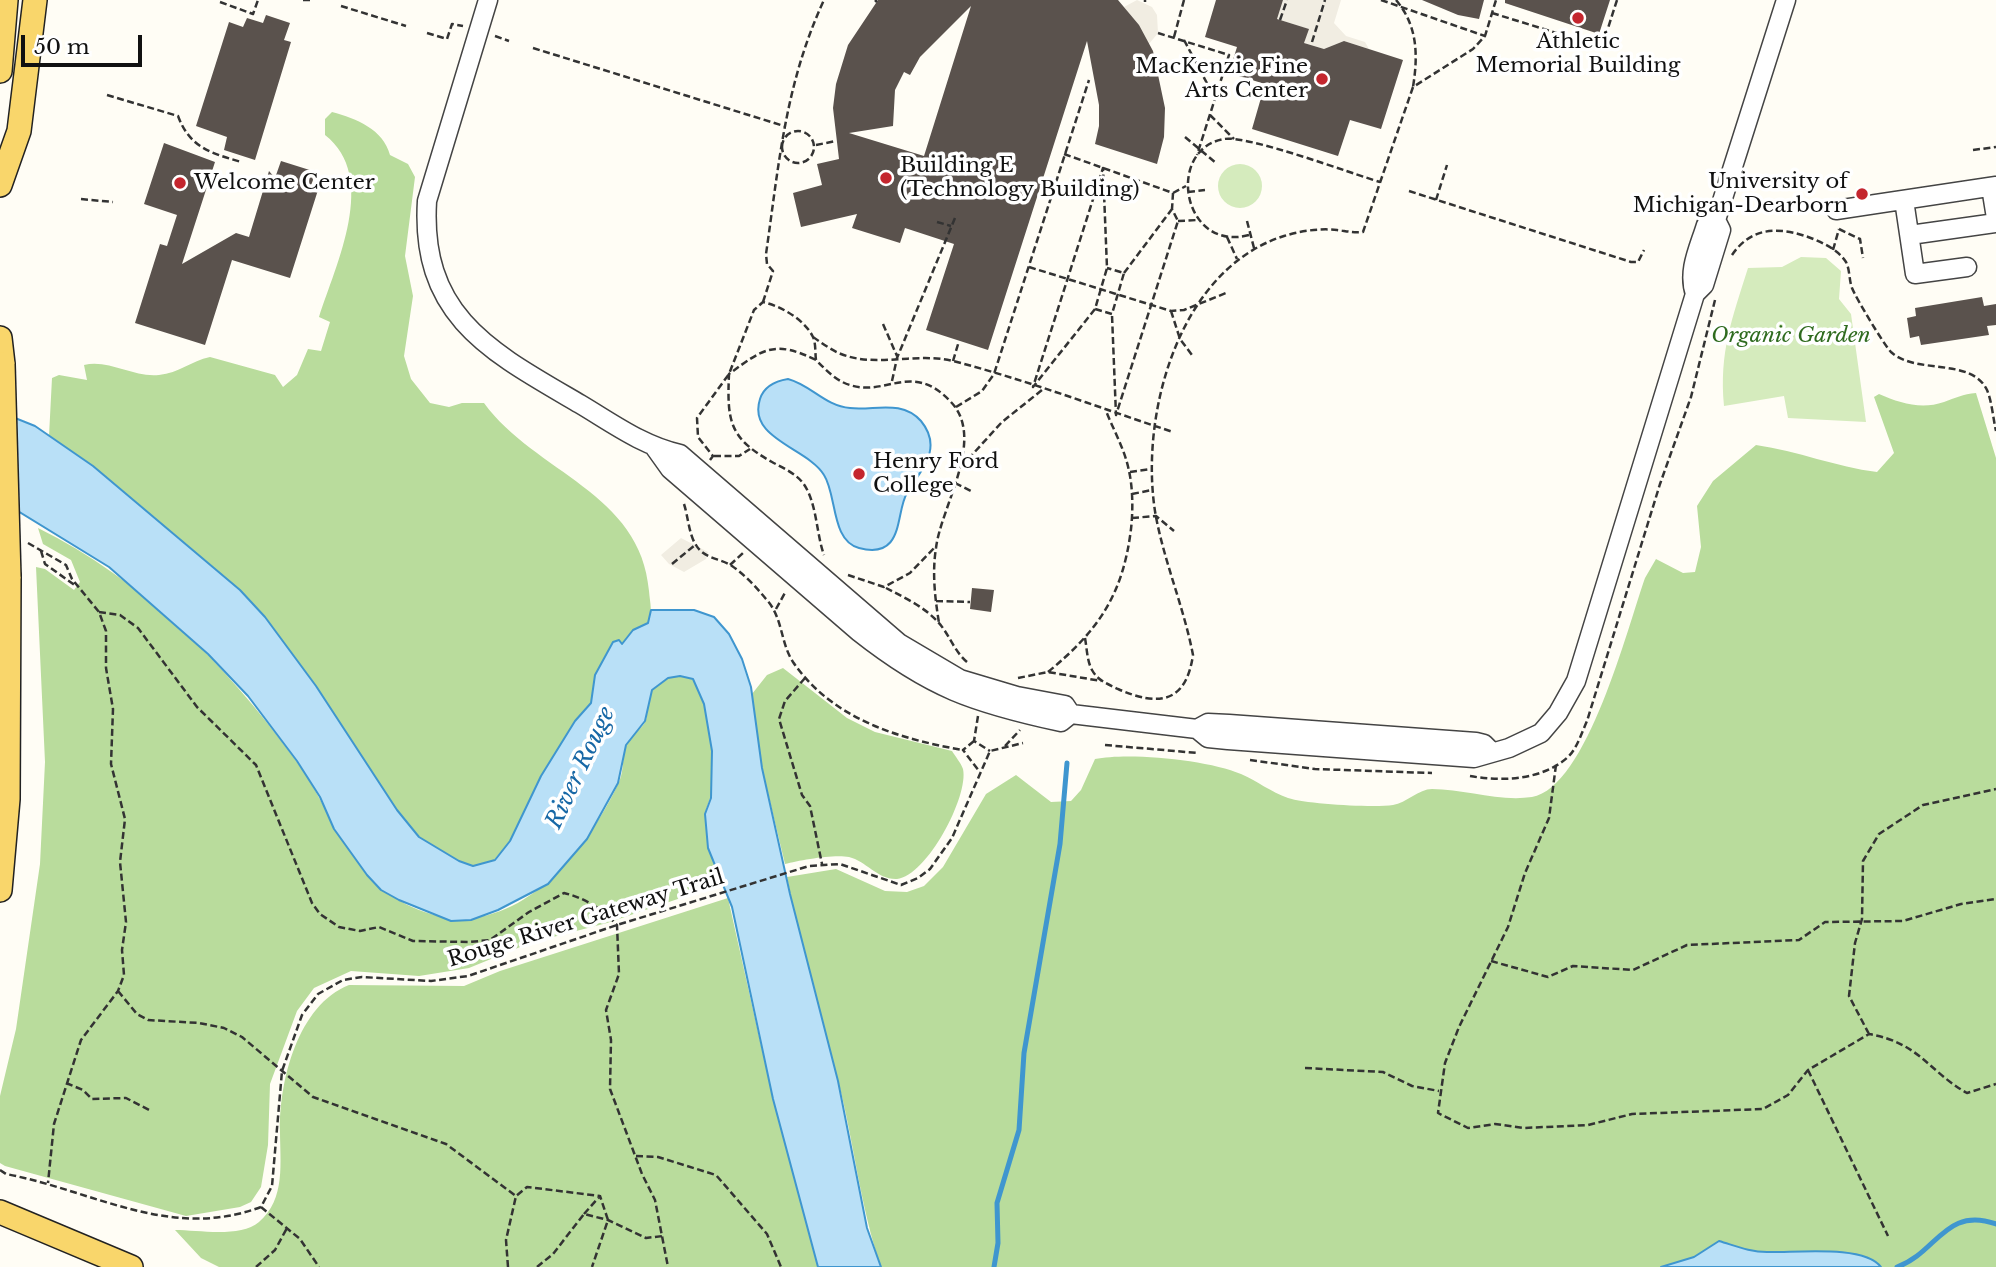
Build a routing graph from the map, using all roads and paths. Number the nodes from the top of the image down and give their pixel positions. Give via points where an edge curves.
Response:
1 (6, 0) edge
2 (35, 0) edge
3 (258, 0) edge
4 (303, 0) edge
5 (310, 0) edge
6 (488, 0) edge
7 (824, 0) edge
8 (1184, 0) edge
9 (1287, 0) edge
10 (1325, 0) edge
11 (1381, 0) edge
12 (1396, 0) edge
13 (1496, 0) edge
14 (1616, 0) edge
15 (1786, 0) edge
16 (220, 2) dead end
17 (341, 6) dead end
18 (1403, 8) junction
19 (1492, 13) junction
20 (1280, 20) dead end
21 (406, 26) dead end
22 (464, 27) dead end
23 (427, 33) dead end
24 (1158, 33) dead end
25 (492, 35) dead end
26 (1485, 36) junction
27 (1174, 37) junction
28 (1185, 40) junction
29 (509, 41) dead end
30 (1312, 42) dead end
31 (533, 48) dead end
32 (0, 71) edge
33 (1089, 80) dead end
34 (1413, 87) junction
35 (1217, 91) junction
36 (107, 96) dead end
37 (1210, 115) junction
38 (785, 127) junction
39 (1185, 137) dead end
40 (1234, 139) junction
41 (836, 141) dead end
42 (782, 144) junction
43 (814, 145) junction
44 (1996, 147) edge
45 (1973, 150) dead end
46 (1200, 152) junction
47 (1065, 154) junction
48 (241, 162) dead end
49 (1216, 163) dead end
50 (1447, 165) dead end
51 (1103, 168) junction
52 (1380, 182) junction
53 (0, 185) edge
54 (1187, 185) junction
55 (1994, 187) edge
56 (1205, 190) dead end
57 (1409, 191) dead end
58 (1188, 192) junction
59 (1173, 193) junction
60 (82, 199) dead end
61 (1436, 200) junction
62 (1904, 200) junction
63 (113, 202) dead end
64 (1171, 209) junction
65 (1836, 210) joint
66 (955, 218) dead end
67 (1198, 220) junction
68 (1178, 221) junction
69 (1247, 221) dead end
70 (1996, 221) edge
71 (937, 222) dead end
72 (951, 226) junction
73 (1839, 229) junction
74 (1249, 235) junction
75 (1910, 236) junction
76 (1227, 237) junction
77 (1254, 248) junction
78 (1644, 250) dead end
79 (1833, 250) dead end
80 (1863, 258) dead end
81 (1237, 259) junction
82 (1028, 266) junction
83 (1967, 267) dead end
84 (1107, 268) junction
85 (1124, 273) junction
86 (1067, 278) junction
87 (1101, 289) junction
88 (1226, 293) dead end
89 (1118, 294) junction
90 (763, 302) junction
91 (1151, 304) junction
92 (1195, 306) junction
93 (1095, 309) junction
94 (1171, 311) junction
95 (1112, 314) junction
96 (883, 324) dead end
97 (813, 337) junction
98 (0, 338) edge
99 (1180, 339) junction
100 (959, 341) dead end
101 (1192, 355) dead end
102 (897, 358) junction
103 (816, 360) junction
104 (953, 361) junction
105 (729, 374) junction
106 (994, 374) junction
107 (892, 381) junction
108 (1033, 387) junction
109 (1042, 390) junction
110 (956, 407) junction
111 (1106, 411) junction
112 (1116, 415) junction
113 (1155, 426) junction
114 (1173, 432) dead end
115 (750, 449) junction
116 (713, 456) junction
117 (705, 467) dead end
118 (961, 468) junction
119 (1152, 469) junction
120 (1130, 472) junction
121 (955, 483) junction
122 (1154, 490) junction
123 (973, 492) dead end
124 (1132, 494) junction
125 (684, 497) dead end
126 (1156, 516) junction
127 (1132, 519) junction
128 (1174, 531) dead end
129 (21, 539) dead end
130 (695, 545) junction
131 (936, 546) junction
132 (41, 551) junction
133 (824, 555) dead end
134 (673, 564) dead end
135 (843, 573) dead end
136 (884, 587) junction
137 (79, 588) junction
138 (936, 601) junction
139 (971, 602) dead end
140 (99, 612) junction
141 (939, 622) junction
142 (1085, 638) junction
143 (970, 664) dead end
144 (1048, 672) junction
145 (805, 678) junction
146 (1007, 679) dead end
147 (1101, 681) junction
148 (980, 709) dead end
149 (1157, 738) dead end
150 (974, 741) junction
151 (1023, 743) dead end
152 (1105, 745) dead end
153 (1144, 748) dead end
154 (1155, 749) dead end
155 (963, 750) junction
156 (990, 751) junction
157 (1556, 765) dead end
158 (979, 771) junction
159 (1996, 789) edge
160 (822, 864) junction
161 (0, 890) edge
162 (1996, 899) edge
163 (1863, 919) junction
164 (617, 925) junction
165 (1490, 961) junction
166 (118, 991) junction
167 (1869, 1034) junction
168 (1306, 1068) dead end
169 (1808, 1070) junction
170 (282, 1071) junction
171 (66, 1083) junction
172 (1996, 1084) edge
173 (1439, 1091) junction
174 (151, 1111) dead end
175 (635, 1156) junction
176 (0, 1170) edge
177 (48, 1184) junction
178 (516, 1196) junction
179 (600, 1196) junction
180 (261, 1207) junction
181 (0, 1212) edge
182 (584, 1214) junction
183 (608, 1220) junction
184 (287, 1228) junction
185 (663, 1236) junction
186 (1888, 1236) dead end
187 (131, 1267) edge
188 (257, 1267) edge
189 (319, 1267) edge
190 (508, 1267) edge
191 (537, 1267) edge
192 (592, 1267) edge
193 (668, 1267) edge
194 (781, 1267) edge

1 - 32 main road
2 - 53 main road via 19,131
3 - 16 path via 253,14
4 - 5 path
6 - 15 lane via 427,201 425,229 439,286 479,340 655,448 680,454 899,643 960,679 1065,705 1071,714 1197,729 1208,723 1476,742 1491,751 1541,733 1576,681 1695,294 1691,282 1706,225 1716,220
7 - 38 path via 795,71
8 - 27 path
9 - 20 path
10 - 30 path
11 - 18 path
12 - 18 path
13 - 19 path
14 - 19 path via 1602,47
17 - 21 path
18 - 26 path
18 - 34 path via 1418,58
19 - 26 path
22 - 23 path via 452,23 447,39
24 - 27 path
25 - 29 path
26 - 34 path via 1473,49
27 - 28 path
28 - 35 path via 1209,87
28 - 35 path via 1229,55
31 - 38 path
33 - 47 path
34 - 52 path
35 - 37 path
36 - 48 path via 178,116 192,142 204,151
37 - 40 path
37 - 46 path
38 - 42 path
39 - 46 path
40 - 46 path via 1213,143
40 - 52 path
41 - 43 path
42 - 43 path via 796,131 810,136
42 - 43 path via 787,159 797,163 811,155
42 - 90 path via 766,254 773,271
44 - 45 path
46 - 49 path
46 - 54 path
47 - 51 path
47 - 82 path
50 - 61 path
51 - 59 path
51 - 84 path
51 - 86 path
52 - 77 path via 1363,232 1315,230
54 - 58 path
54 - 59 path
55 - 62 lane
55 - 70 lane
56 - 58 path
57 - 61 path
58 - 67 path
59 - 64 path
60 - 63 path
61 - 78 path via 1631,262 1638,262
62 - 65 lane
62 - 75 lane
64 - 68 path
64 - 85 path
65 - 73 path
66 - 72 path
67 - 68 path
67 - 76 path
68 - 91 path
69 - 74 path
70 - 75 lane
71 - 72 path
72 - 102 path
73 - 79 path
73 - 80 path via 1860,239
74 - 76 path
74 - 77 path
75 - 83 lane via 1915,274
76 - 81 path
77 - 81 path
81 - 92 path
82 - 86 path
82 - 106 path
84 - 85 path
84 - 87 path
85 - 89 path
86 - 87 path
86 - 108 path
87 - 89 path
87 - 93 path
88 - 92 path
89 - 91 path
89 - 95 path
90 - 97 path via 787,312
90 - 105 path via 754,310
91 - 94 path
91 - 112 path
92 - 94 path
92 - 99 path
93 - 95 path
93 - 108 path
94 - 99 path
95 - 112 path
96 - 102 path
97 - 102 path via 842,355
97 - 103 path
98 - 161 main road, bridge via 9,577 8,799
99 - 101 path
99 - 113 path
100 - 104 path
102 - 104 path
102 - 107 path
103 - 105 path via 778,347 761,351
103 - 107 path via 852,386
104 - 106 path
105 - 115 path via 730,424
105 - 116 path via 697,418 698,437
106 - 108 path
106 - 110 path via 982,391
107 - 110 path via 915,381
108 - 109 path
109 - 111 path
109 - 118 path via 1002,422
110 - 118 path via 963,433
111 - 112 path
111 - 120 path
112 - 113 path
113 - 114 path
113 - 119 path
115 - 116 path via 739,456
115 - 133 path via 804,484
116 - 117 path
118 - 121 path
119 - 120 path
119 - 122 path
120 - 124 path
121 - 123 path
121 - 131 path
122 - 124 path
122 - 126 path
124 - 127 path
125 - 130 path
126 - 127 path
126 - 128 path
126 - 147 path via 1189,634 1190,676 1172,695 1154,700
127 - 142 path via 1120,583 1112,603
129 - 132 path
130 - 134 path
130 - 145 path via 707,556 730,565 776,609 791,659
131 - 136 path via 910,573
131 - 138 path
132 - 137 path via 66,565
132 - 137 path via 44,564
135 - 136 path
136 - 141 path
137 - 140 path
138 - 139 path
138 - 141 path
140 - 164 path via 120,615 138,628 197,707 257,765 312,903 339,927 360,931 379,927 429,943 490,940 564,893 580,897
140 - 166 path via 106,631 113,709 111,764 125,819 120,862 127,922 124,975
141 - 143 path via 953,648
142 - 144 path
142 - 147 path via 1093,671
144 - 146 path
144 - 147 path
145 - 155 path via 877,728
145 - 160 path via 785,701 779,719 802,795 810,806
148 - 150 path
149 - 154 path
150 - 155 path
150 - 156 path
151 - 156 path
152 - 153 path
155 - 158 path
156 - 158 path, Rouge River Gateway Trail
157 - 165 path via 1549,818 1531,855 1508,927
158 - 160 path, Rouge River Gateway Trail via 952,838 918,878 901,885 849,866
159 - 163 path via 1923,805 1879,834 1863,861
160 - 164 path, Rouge River Gateway Trail
162 - 163 path via 1903,921
163 - 165 path via 1825,922 1799,940 1687,945 1633,970 1573,966 1548,977
163 - 167 path via 1854,943 1849,996
164 - 170 path, Rouge River Gateway Trail via 468,976 431,981 362,977 343,981 318,994 302,1016
164 - 175 path via 619,974 606,1010 610,1089
165 - 173 path via 1459,1027
166 - 170 path via 148,1020 224,1028
166 - 171 path via 81,1040
167 - 169 path
167 - 172 path via 1892,1040 1927,1059 1967,1093
168 - 173 path via 1383,1072 1412,1086
169 - 173 path via 1788,1095 1763,1109 1632,1114 1571,1128 1495,1124 1468,1128 1438,1113
169 - 186 path
170 - 178 path via 313,1097 446,1144
170 - 180 path, Rouge River Gateway Trail via 272,1186
171 - 174 path via 92,1099 126,1098
171 - 177 path via 54,1124
175 - 185 path via 655,1199
175 - 194 path via 658,1157 716,1175 767,1234
176 - 177 path
177 - 180 path via 178,1220 238,1216
178 - 179 path via 527,1187
178 - 190 path via 506,1240
179 - 182 path
179 - 183 path
180 - 184 path
181 - 187 main road
182 - 183 path
182 - 191 path
183 - 185 path via 646,1238
183 - 192 path
184 - 188 path via 275,1251
184 - 189 path
185 - 193 path

